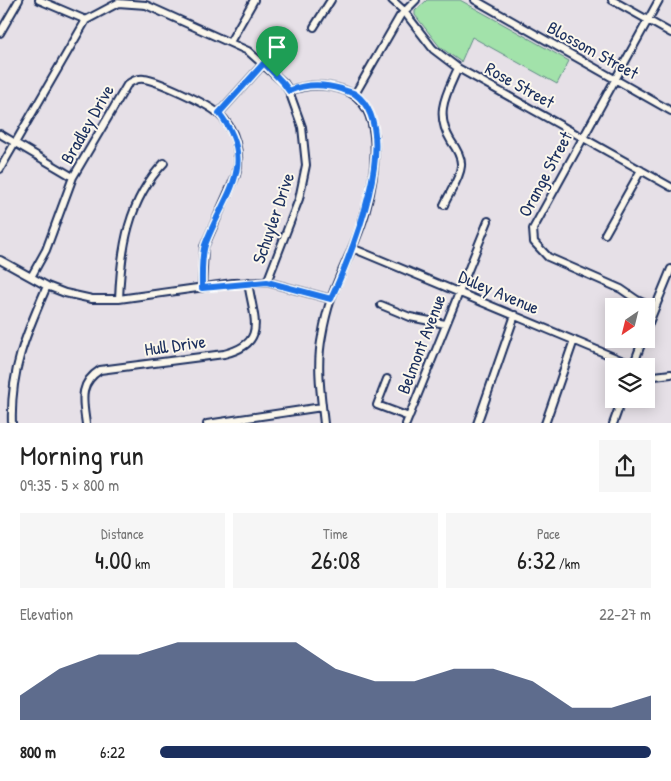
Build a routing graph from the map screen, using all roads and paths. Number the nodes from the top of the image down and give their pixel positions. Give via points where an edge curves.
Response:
1 (19, 0) edge
2 (39, 0) edge
3 (254, 0) edge
4 (331, 0) edge
5 (392, 0) edge
6 (416, 0) edge
7 (475, 0) edge
8 (612, 0) edge
9 (659, 0) edge
10 (118, 2) edge
11 (404, 10) junction
12 (86, 20) junction
13 (648, 20) junction
14 (314, 27) dead end
15 (0, 33) edge
16 (671, 33) edge
17 (230, 42) junction
18 (264, 63) junction
19 (458, 68) junction
20 (615, 79) junction
21 (289, 91) junction
22 (355, 94) junction
23 (671, 111) edge
24 (219, 113) junction
25 (0, 134) edge
26 (582, 137) junction
27 (16, 143) junction
28 (164, 163) dead end
29 (0, 168) edge
30 (641, 170) junction
31 (73, 177) junction
32 (671, 187) edge
33 (444, 205) dead end
34 (488, 221) dead end
35 (605, 234) dead end
36 (352, 248) junction
37 (0, 260) edge
38 (671, 269) edge
39 (31, 277) junction
40 (248, 282) junction
41 (267, 282) junction
42 (48, 286) junction
43 (664, 286) junction
44 (202, 288) junction
45 (671, 289) edge
46 (458, 290) junction
47 (634, 298) edge
48 (119, 299) junction
49 (331, 299) junction
50 (381, 305) dead end
51 (655, 306) edge
52 (515, 315) junction
53 (445, 324) junction
54 (574, 340) junction
55 (615, 358) edge
56 (671, 374) edge
57 (655, 377) edge
58 (386, 379) dead end
59 (322, 408) junction
60 (619, 408) edge
61 (408, 420) edge
62 (12, 423) edge
63 (86, 423) edge
64 (214, 423) edge
65 (324, 423) edge
66 (477, 423) edge
67 (545, 423) edge
68 (613, 423) edge

1 - 15 street
2 - 12 street
3 - 17 street
4 - 14 street
5 - 11 street, Rose Street
6 - 11 street
7 - 20 street, Blossom Street
8 - 13 street
9 - 13 street, Orange Street
10 - 12 street, Schuyler Drive
10 - 17 street, Schuyler Drive via 146,5
11 - 19 street, Rose Street via 433,49
11 - 22 street
12 - 27 street
13 - 16 street
13 - 20 street, Orange Street
17 - 18 street, Schuyler Drive
18 - 21 street, Schuyler Drive
18 - 24 street
19 - 26 street, Rose Street
19 - 33 street via 446,96 442,116 443,127 462,163
20 - 23 street, Blossom Street
20 - 26 street, Orange Street
21 - 22 street via 306,86 328,86
21 - 41 street, Schuyler Drive via 302,127 305,172 299,199
22 - 36 street via 372,121 374,153 366,211
24 - 31 street, Bradley Drive via 151,80 131,81
24 - 44 street, Bradley Drive via 233,133 238,168 204,247
25 - 27 street
26 - 30 street, Rose Street
26 - 47 street, Orange Street via 535,222 534,242 548,257
27 - 29 street
27 - 31 street
28 - 48 street via 135,205 128,223 121,259
30 - 32 street, Rose Street
30 - 35 street
31 - 39 street, Bradley Drive via 49,242
34 - 46 street, Belmont Avenue
36 - 46 street, Duley Avenue
36 - 49 street
37 - 39 street
38 - 43 street
39 - 42 street
40 - 41 street
40 - 44 street
40 - 63 street, Hull Drive via 255,328 254,337 247,344 224,354 100,370 82,393
41 - 49 street
42 - 48 street via 92,299
42 - 62 street via 28,328 17,363 11,396
43 - 45 street
43 - 51 street
44 - 48 street
46 - 52 street, Duley Avenue
46 - 53 street, Belmont Avenue
49 - 59 street via 319,358
50 - 53 street
52 - 54 street, Duley Avenue
52 - 66 street
53 - 61 street, Belmont Avenue
54 - 55 street, Duley Avenue
54 - 67 street
56 - 57 street
58 - 61 street via 376,405
59 - 64 street
59 - 65 street
60 - 68 street

